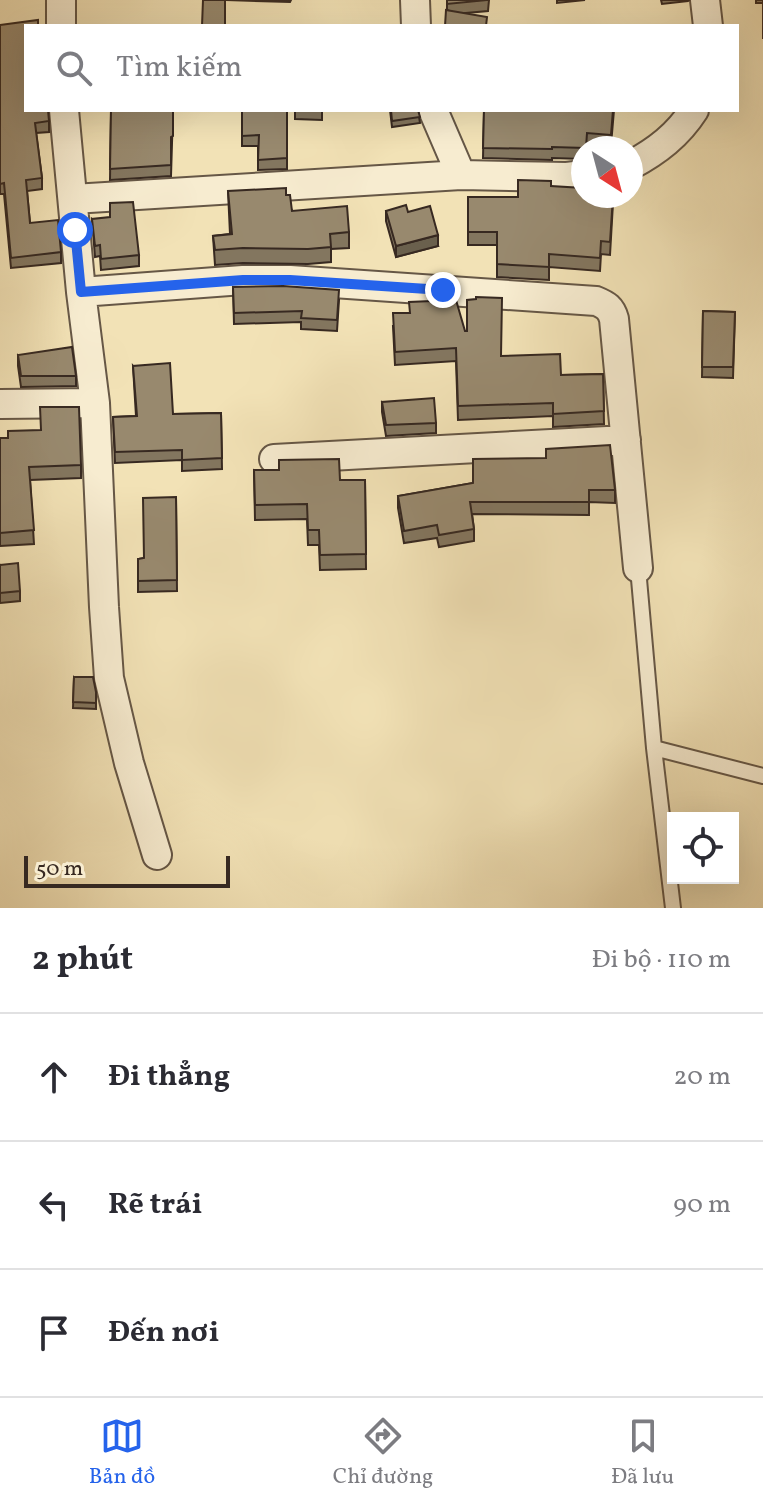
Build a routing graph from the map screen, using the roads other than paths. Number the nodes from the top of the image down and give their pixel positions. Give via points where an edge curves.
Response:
1 (61, 0) edge
2 (415, 0) edge
3 (705, 0) edge
4 (61, 24) edge
5 (416, 24) edge
6 (708, 24) edge
7 (64, 112) edge
8 (434, 112) edge
9 (692, 112) edge
10 (643, 158) edge
11 (461, 175) junction
12 (571, 176) edge
13 (73, 199) junction
14 (81, 292) junction
15 (95, 403) junction
16 (0, 404) edge
17 (626, 440) junction
18 (274, 459) dead end
19 (638, 568) joint
20 (654, 748) junction
21 (763, 776) edge
22 (157, 855) dead end
23 (673, 908) edge

1 - 4 street
2 - 5 street
3 - 6 street
7 - 13 street
8 - 11 street
9 - 10 street via 674,136
11 - 12 street
11 - 13 street
13 - 14 street
14 - 15 street
14 - 17 street via 290,280 596,301 612,311 614,319
15 - 16 street
15 - 22 street via 109,678
17 - 18 street
17 - 19 street
19 - 20 lane
20 - 21 lane
20 - 23 lane

